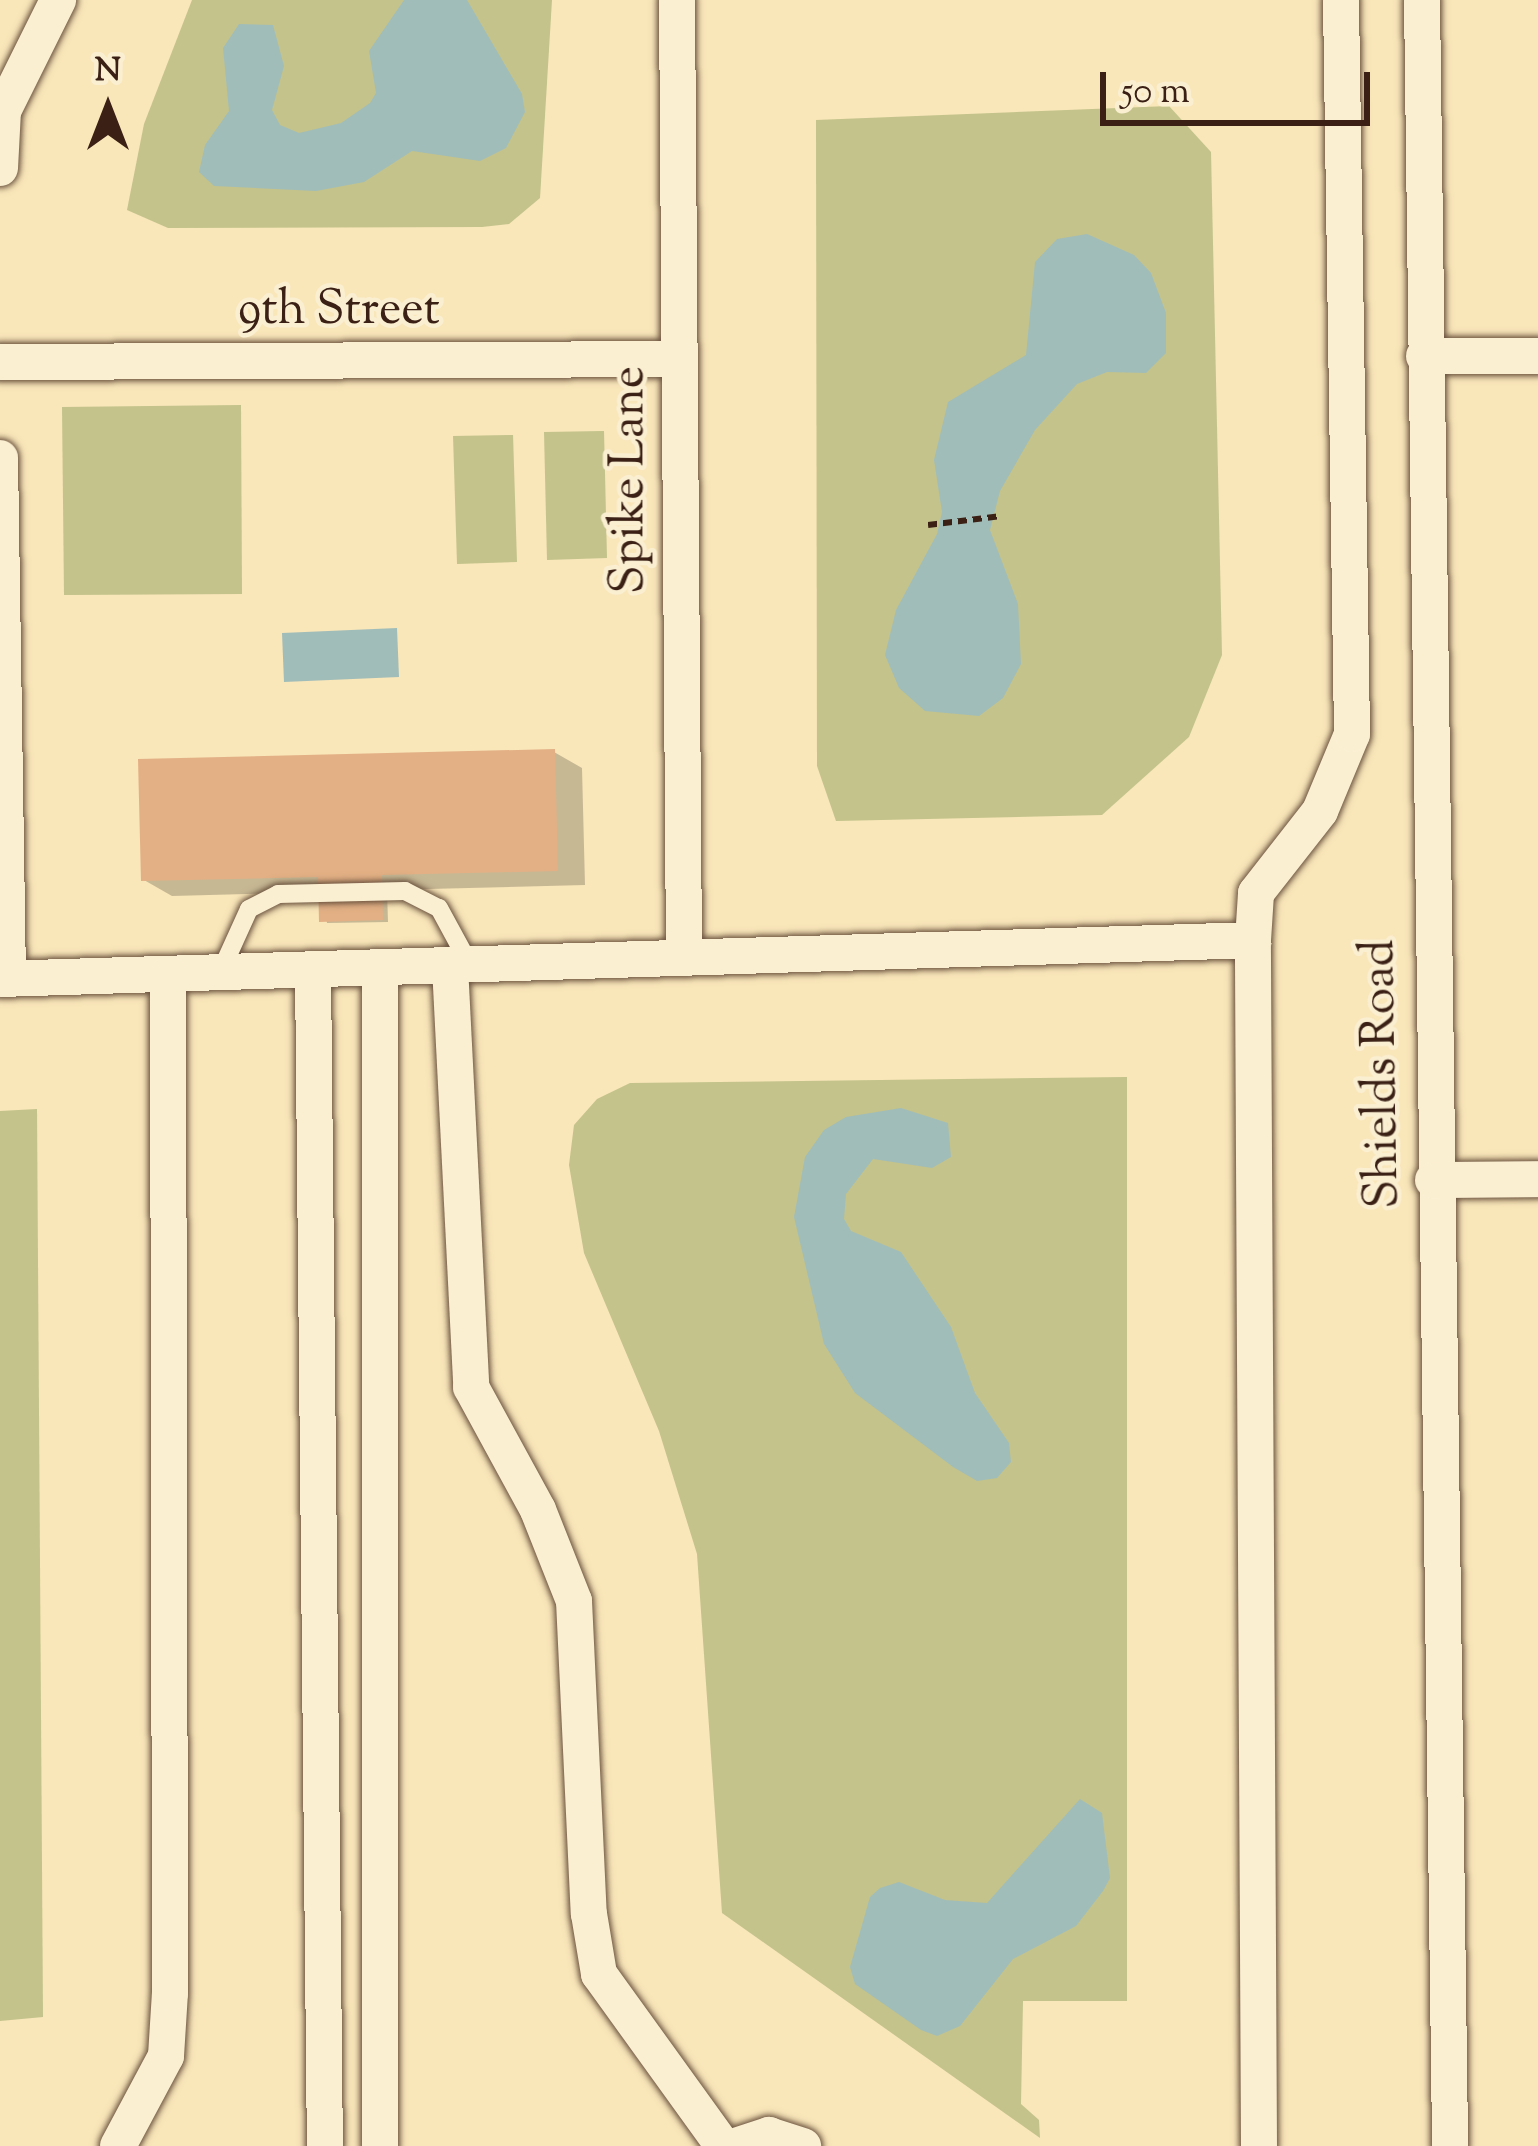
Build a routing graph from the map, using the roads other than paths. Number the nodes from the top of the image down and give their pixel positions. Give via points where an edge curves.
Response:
1 (58, 0) edge
2 (676, 0) edge
3 (1341, 0) edge
4 (1422, 0) edge
5 (0, 168) edge
6 (1424, 356) junction
7 (1538, 356) edge
8 (678, 359) junction
9 (0, 362) edge
10 (0, 458) edge
11 (1253, 940) junction
12 (684, 958) junction
13 (460, 965) junction
14 (380, 968) junction
15 (313, 970) junction
16 (220, 973) junction
17 (168, 974) junction
18 (4, 979) edge
19 (1538, 1179) edge
20 (1433, 1180) junction
21 (118, 2146) edge
22 (325, 2146) edge
23 (380, 2146) edge
24 (723, 2146) edge
25 (735, 2146) edge
26 (803, 2146) edge
27 (1259, 2146) edge
28 (1450, 2146) edge

1 - 5 street via 3,111
2 - 8 street, Spike Lane
3 - 11 street via 1352,734 1320,811 1256,892
4 - 6 street, Shields Road
6 - 7 street
6 - 20 street, Shields Road
8 - 9 street, 9th Street
8 - 12 street, Spike Lane
10 - 18 street
11 - 12 street
11 - 27 street
12 - 13 street
13 - 14 street
13 - 16 lane via 439,908 405,891 278,894 249,909
13 - 24 street via 471,1387 538,1510 574,1600 589,1915 599,1974
14 - 15 street
14 - 23 street
15 - 16 street
15 - 22 street
16 - 17 street
17 - 18 street
17 - 21 street via 170,1994 166,2056
19 - 20 street
20 - 28 street, Shields Road
25 - 26 street via 769,2135

